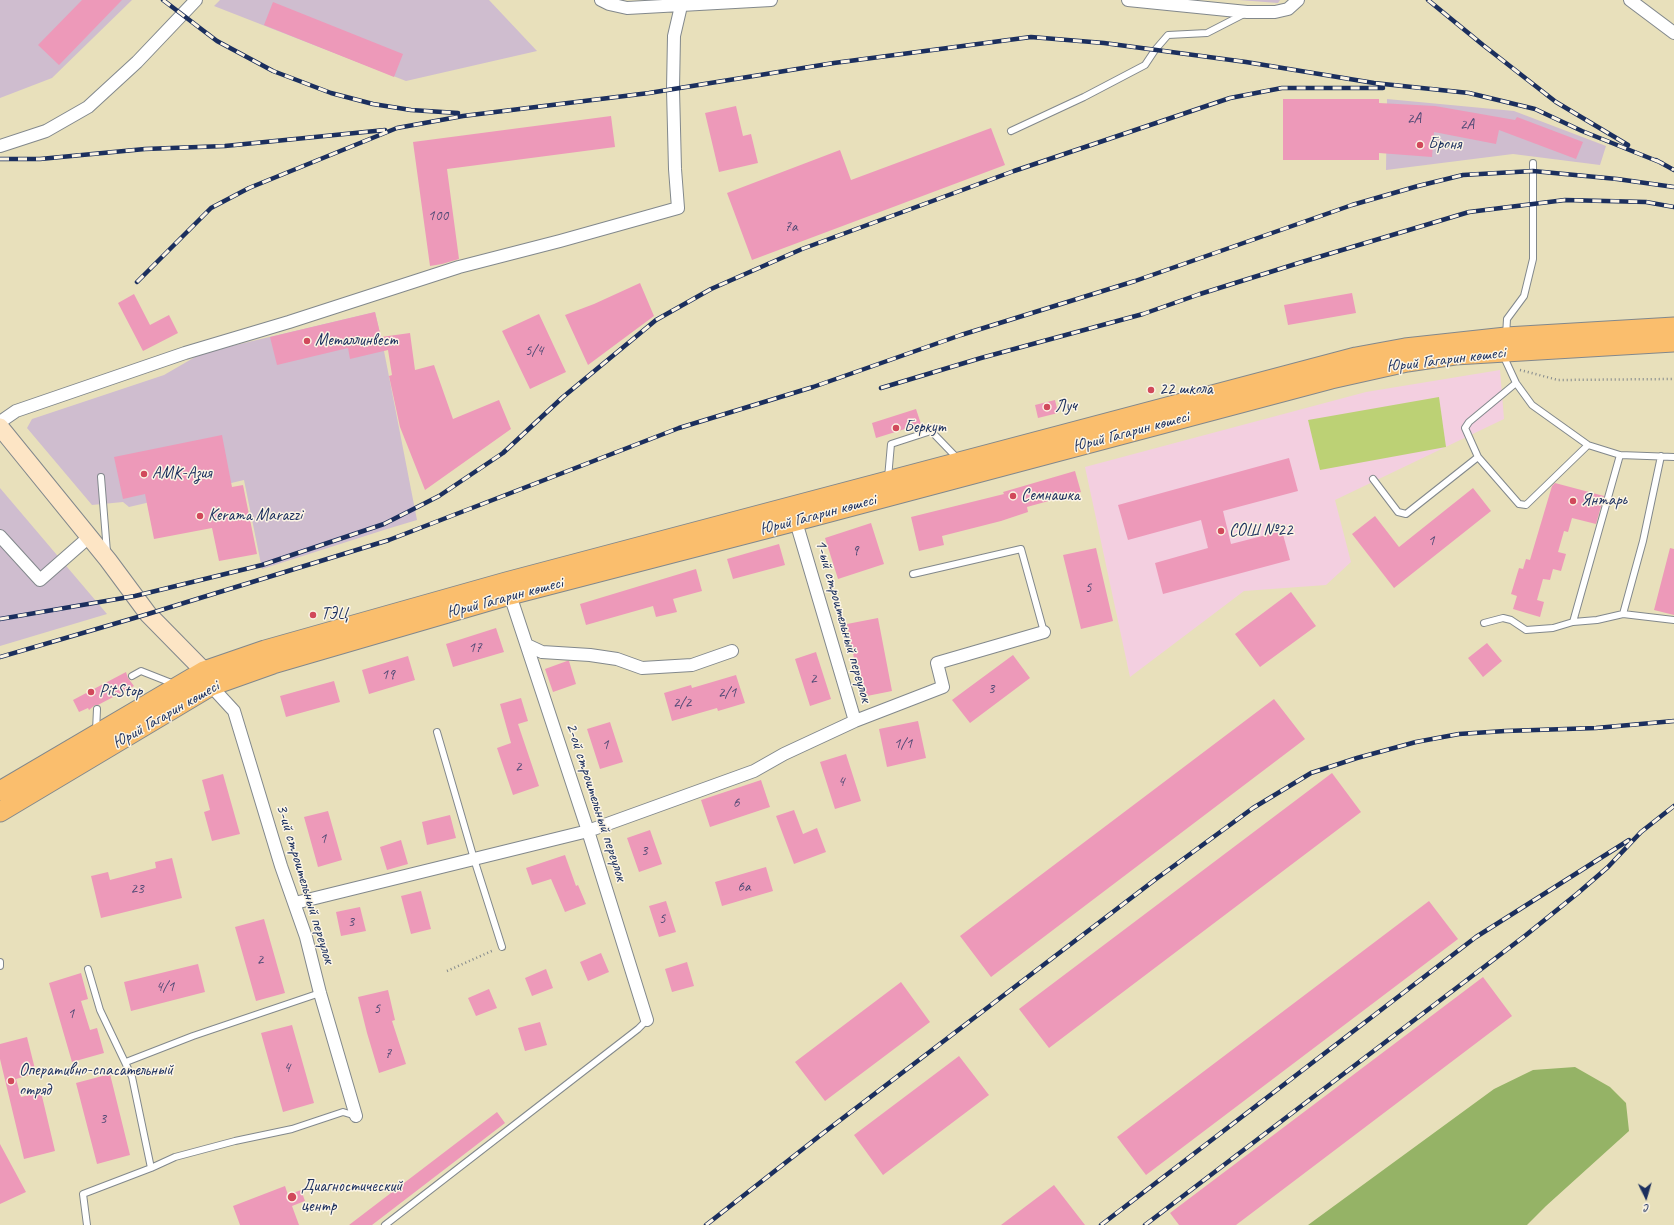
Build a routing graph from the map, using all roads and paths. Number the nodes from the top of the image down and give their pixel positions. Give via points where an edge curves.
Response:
1 (196, 0) edge
2 (601, 0) edge
3 (771, 0) edge
4 (1128, 0) edge
5 (1298, 0) edge
6 (1637, 2) edge
7 (681, 6) junction
8 (1247, 12) junction
9 (1674, 34) edge
10 (1011, 131) dead end
11 (0, 146) edge
12 (1534, 163) dead end
13 (1674, 328) edge
14 (1674, 342) edge
15 (1505, 352) junction
16 (1674, 379) edge
17 (1516, 383) junction
18 (0, 422) edge
19 (0, 427) edge
20 (1588, 445) junction
21 (1620, 455) junction
22 (1661, 456) junction
23 (1478, 457) junction
24 (1674, 457) edge
25 (960, 462) junction
26 (101, 477) dead end
27 (1373, 479) dead end
28 (887, 481) junction
29 (794, 514) junction
30 (0, 536) edge
31 (89, 537) junction
32 (108, 560) junction
33 (913, 574) dead end
34 (510, 595) junction
35 (1622, 614) junction
36 (1674, 620) edge
37 (1573, 622) junction
38 (1484, 623) dead end
39 (1044, 632) joint
40 (527, 645) junction
41 (732, 650) dead end
42 (132, 676) dead end
43 (207, 679) junction
44 (180, 685) junction
45 (97, 709) dead end
46 (855, 721) junction
47 (437, 732) dead end
48 (96, 735) junction
49 (0, 791) edge
50 (0, 812) edge
51 (588, 831) junction
52 (474, 859) junction
53 (295, 902) junction
54 (502, 947) joint
55 (0, 962) edge
56 (0, 966) edge
57 (88, 969) dead end
58 (447, 971) dead end
59 (320, 993) junction
60 (647, 1020) joint
61 (126, 1062) junction
62 (356, 1116) joint
63 (151, 1168) junction
64 (87, 1225) edge
65 (385, 1225) edge

1 - 11 street via 137,62 88,107 46,131
2 - 7 street via 627,8
3 - 7 street
4 - 8 street
5 - 8 street via 1288,9
6 - 9 street
7 - 18 street via 674,36 673,89 674,169 678,208 459,267 185,353 16,411
8 - 10 lane via 1207,33 1168,35 1145,65
12 - 15 lane via 1533,259 1524,296 1507,319
13 - 15 main road, Юрий Гагарин көшесі
14 - 15 main road, Юрий Гагарин көшесі
15 - 16 path via 1558,380
15 - 17 lane
15 - 25 main road, Юрий Гагарин көшесі via 1405,348 1356,357
15 - 29 main road, Юрий Гагарин көшесі via 1455,355 1407,362 1331,379
17 - 20 lane via 1532,405
17 - 23 lane via 1465,428
19 - 31 street
20 - 21 lane
20 - 23 lane via 1526,505 1518,504
21 - 22 lane
21 - 37 lane
22 - 24 lane
22 - 35 lane
23 - 27 lane via 1406,514 1398,512
25 - 28 main road, Юрий Гагарин көшесі
25 - 28 lane via 931,431 891,444
26 - 32 lane
28 - 29 main road, Юрий Гагарин көшесі
29 - 34 main road, Юрий Гагарин көшесі
29 - 43 main road, Юрий Гагарин көшесі via 506,582 370,620 265,650
29 - 46 street, 1-ый строительный переулок
30 - 31 street via 40,580
31 - 32 street
32 - 43 street via 148,614
33 - 39 lane via 1021,549
34 - 40 street, 2-ой строительный переулок
34 - 43 main road, Юрий Гагарин көшесі via 273,664
35 - 36 lane
35 - 37 lane
37 - 38 lane via 1553,628 1526,630 1503,618
39 - 46 street, 1-ый строительный переулок via 937,663 943,687
40 - 41 street via 542,652 617,659 642,668 692,665
40 - 51 street, 2-ой строительный переулок
42 - 44 lane via 141,671
43 - 44 main road, Юрий Гагарин көшесі
43 - 50 main road, Юрий Гагарин көшесі
43 - 53 street, 3-ий строительный переулок via 234,711 281,866
44 - 48 main road, Юрий Гагарин көшесі
45 - 48 lane
46 - 51 street, 1-ый строительный переулок via 754,771
47 - 52 lane
48 - 49 main road, Юрий Гагарин көшесі
51 - 52 street, 1-ый строительный переулок
51 - 60 street, 2-ой строительный переулок
52 - 53 street, 1-ый строительный переулок
52 - 54 lane
53 - 59 street, 3-ий строительный переулок
54 - 58 path
55 - 56 lane
57 - 61 lane via 100,1010
59 - 61 lane via 192,1036
59 - 62 street, 3-ий строительный переулок
60 - 65 lane
61 - 63 lane via 132,1077
62 - 63 lane via 342,1112 292,1128 174,1157
63 - 64 lane via 83,1194

